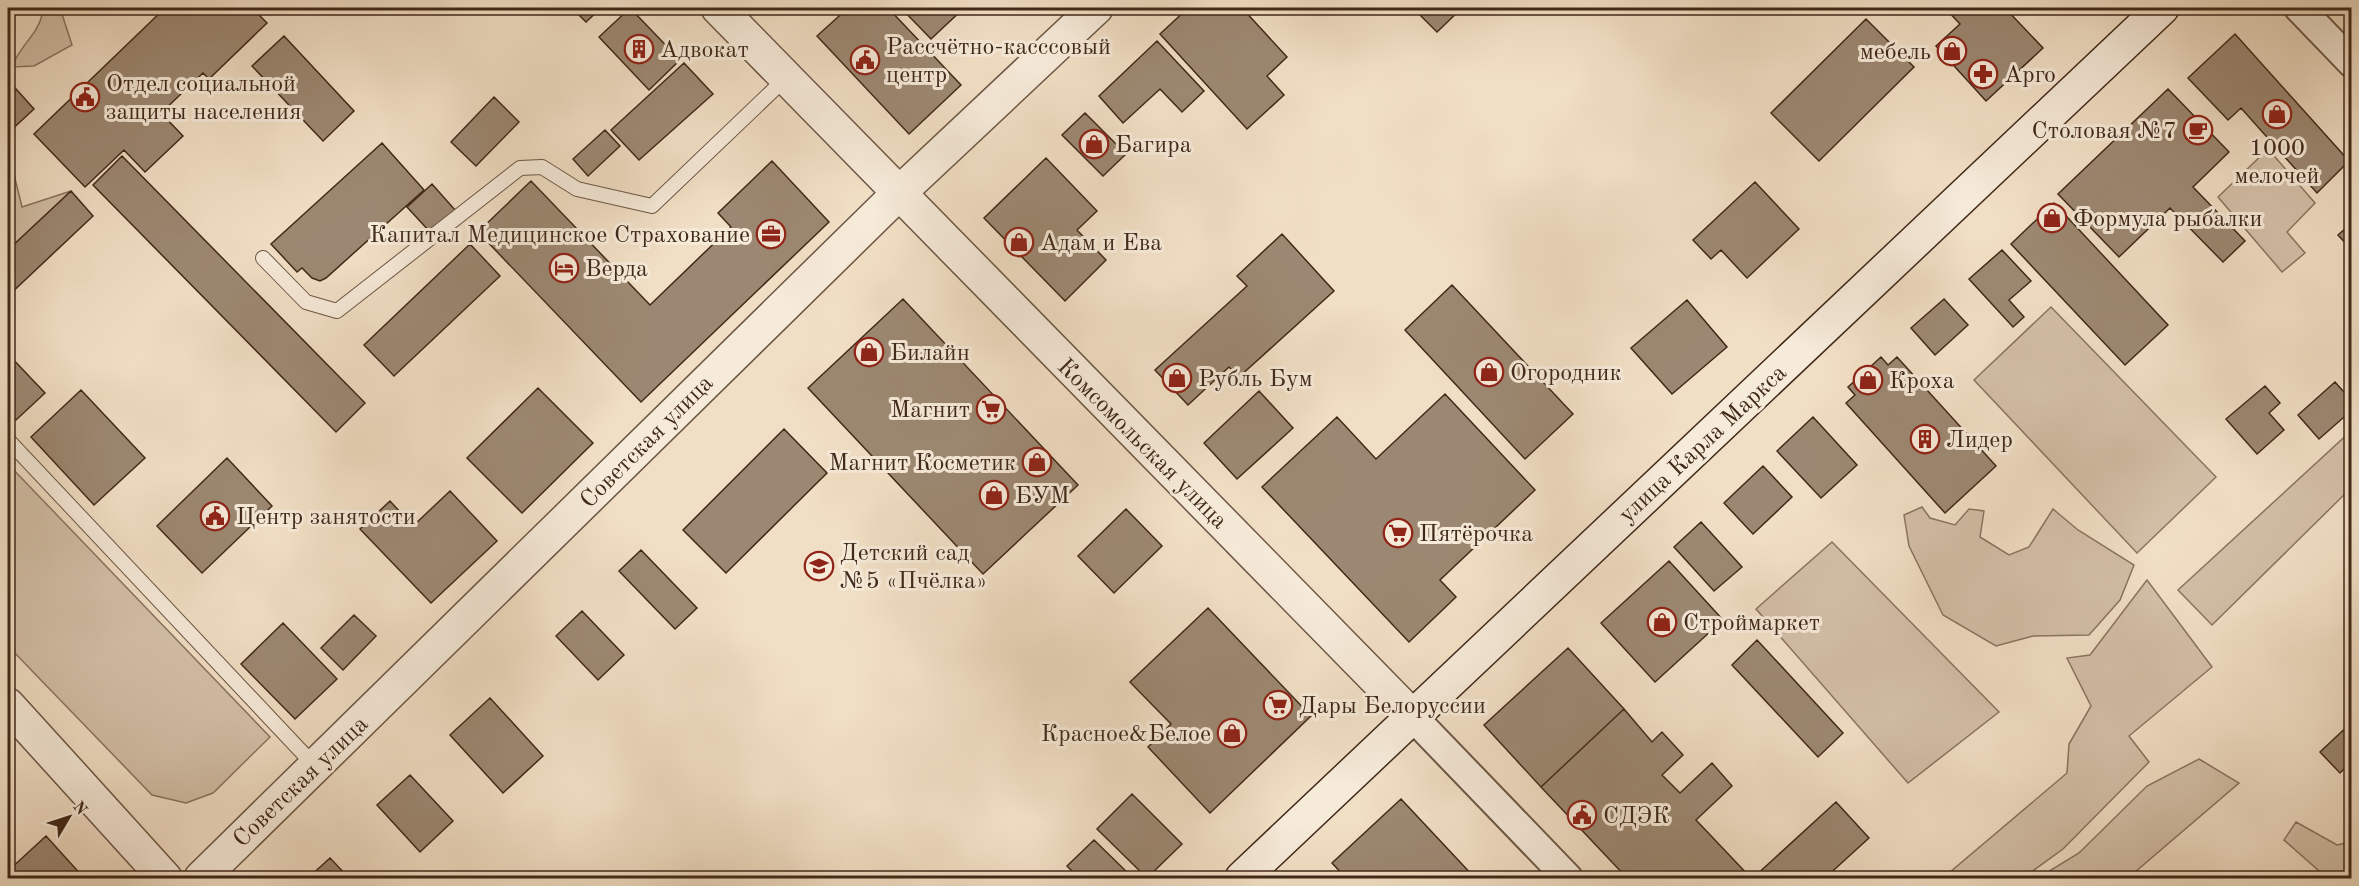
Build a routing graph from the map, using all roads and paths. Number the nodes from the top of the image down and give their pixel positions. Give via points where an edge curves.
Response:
1 (718, 8) edge
2 (1096, 8) edge
3 (2162, 8) edge
4 (2300, 8) edge
5 (2352, 63) edge
6 (786, 78) junction
7 (898, 194) junction
8 (263, 258) dead end
9 (8, 440) edge
10 (8, 705) edge
11 (1412, 716) junction
12 (315, 767) junction
13 (165, 879) edge
14 (201, 879) edge
15 (1242, 879) edge
16 (1568, 879) edge

1 - 6 street, Комсомольская улица
2 - 7 street, Советская улица
3 - 11 street, улица Карла Маркса
4 - 5 street
6 - 7 street, Комсомольская улица
6 - 8 lane via 652,206 577,189 542,167 520,168 338,311 306,302
7 - 11 street, Комсомольская улица
7 - 12 street, Советская улица
9 - 12 lane
10 - 13 street
11 - 15 street, улица Карла Маркса
11 - 16 street, Комсомольская улица
12 - 14 street, Советская улица

